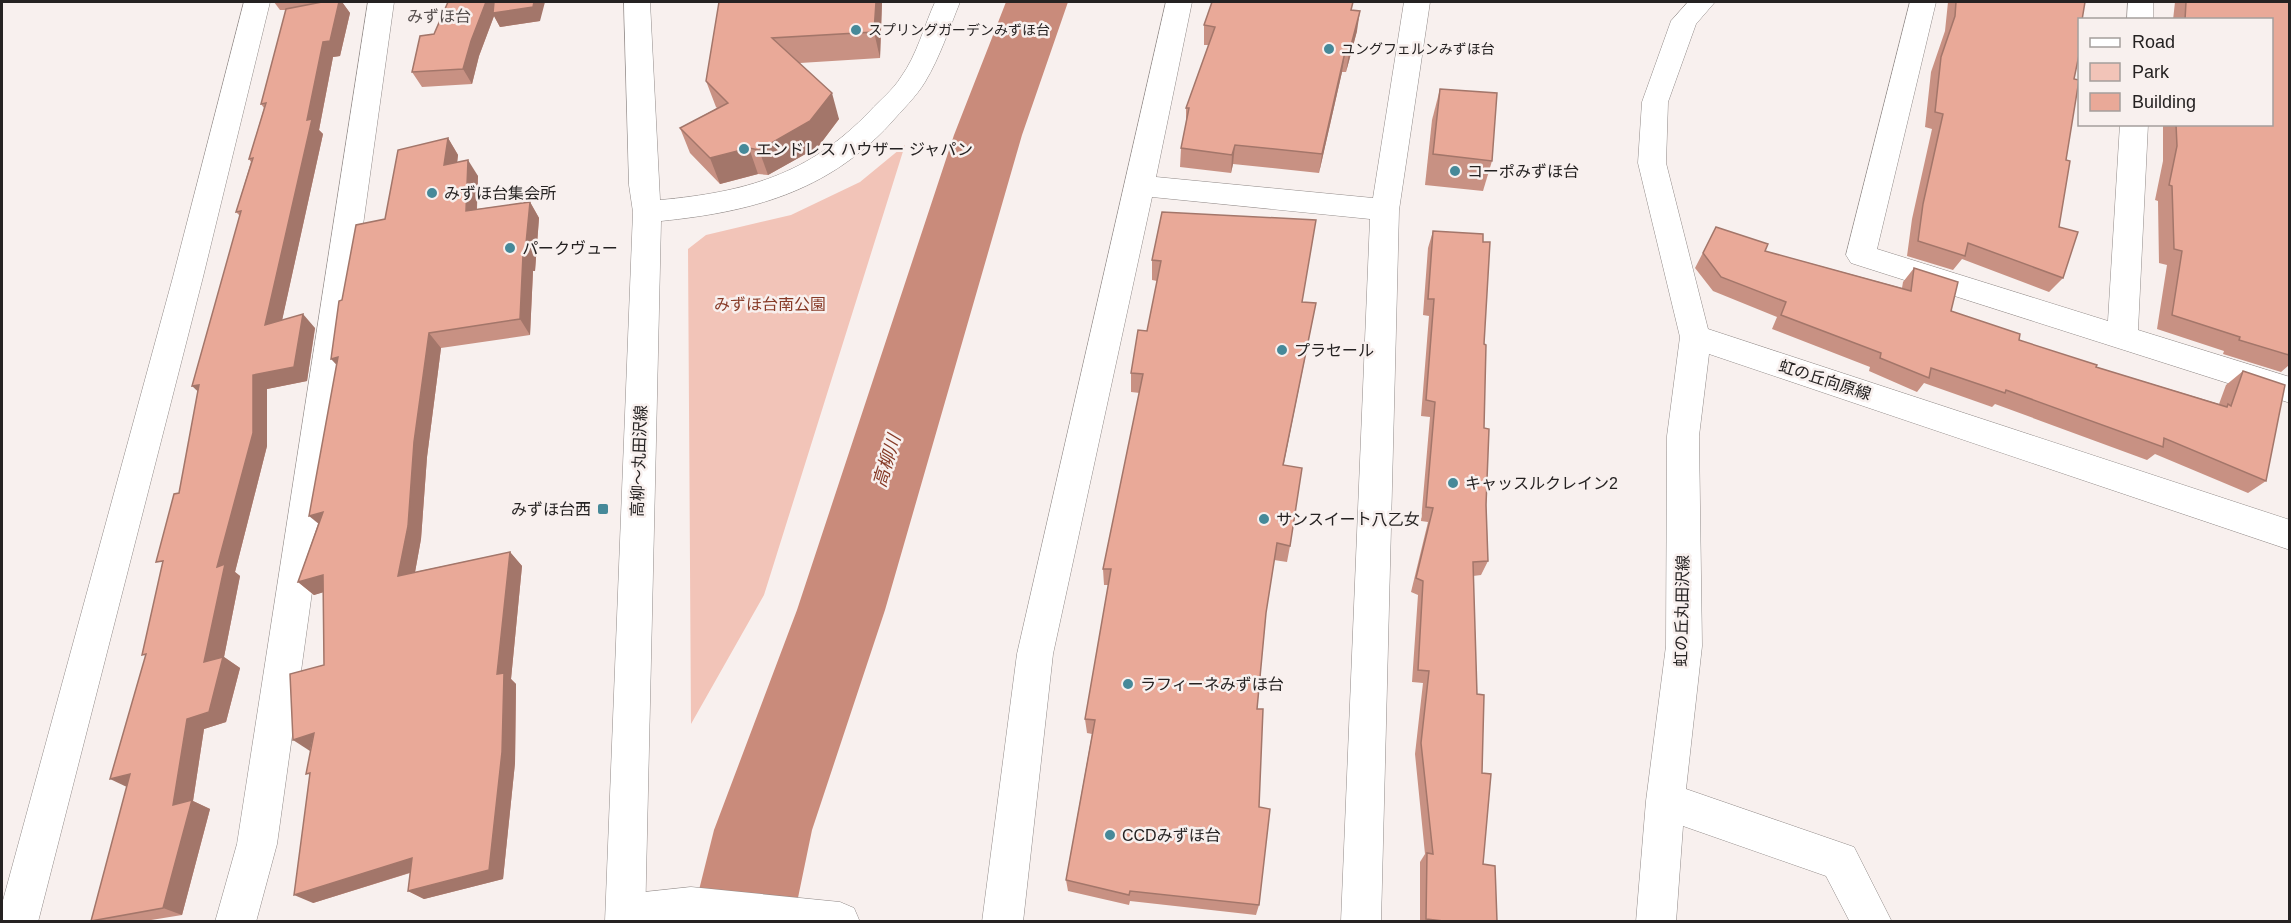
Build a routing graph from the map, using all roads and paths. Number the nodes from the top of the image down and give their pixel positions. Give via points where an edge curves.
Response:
1 (257, 2) edge
2 (381, 2) edge
3 (637, 2) edge
4 (947, 2) edge
5 (1179, 2) edge
6 (1417, 2) edge
7 (1702, 2) edge
8 (1923, 2) edge
9 (2141, 2) edge
10 (2140, 18) edge
11 (2134, 126) edge
12 (1140, 186) junction
13 (1385, 210) junction
14 (646, 212) junction
15 (1695, 337) junction
16 (2122, 339) junction
17 (2289, 390) edge
18 (2289, 535) edge
19 (1665, 801) junction
20 (625, 918) edge
21 (17, 921) edge
22 (235, 921) edge
23 (840, 921) edge
24 (1002, 921) edge
25 (1361, 921) edge
26 (1656, 921) edge
27 (1872, 921) edge

1 - 21 street
2 - 22 street via 257,844
3 - 14 street, 高柳～丸田沢線
4 - 14 street via 914,78 874,126 830,162 787,186 738,201
5 - 12 street
6 - 13 street
7 - 15 street via 1684,21 1655,102 1652,163
8 - 16 street via 1861,255
9 - 10 street
11 - 16 street
12 - 13 street
12 - 24 street via 1035,654
13 - 25 street
14 - 20 street, 高柳～丸田沢線
15 - 18 street, 虹の丘向原線
15 - 19 street, 虹の丘丸田沢線 via 1683,436 1684,646
16 - 17 street
19 - 26 street, 虹の丘丸田沢線
19 - 27 street via 1840,861
20 - 23 street via 692,907

